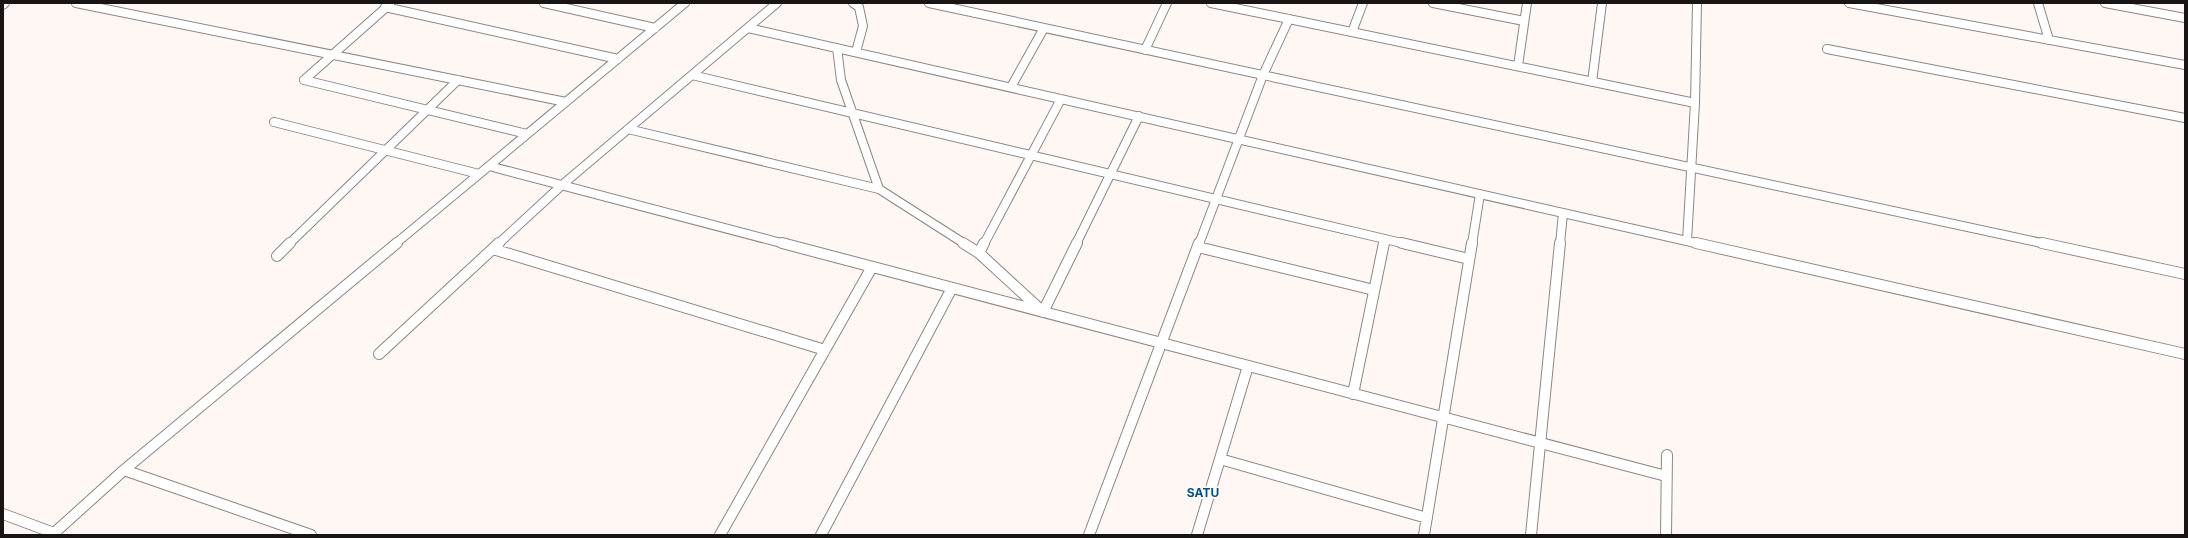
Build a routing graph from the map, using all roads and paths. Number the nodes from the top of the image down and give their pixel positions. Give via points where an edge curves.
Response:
1 (76, 3) edge
2 (544, 3) edge
3 (685, 3) edge
4 (777, 3) edge
5 (853, 3) edge
6 (928, 3) edge
7 (1168, 3) edge
8 (1211, 3) edge
9 (1363, 3) edge
10 (1433, 3) edge
11 (1527, 3) edge
12 (1602, 3) edge
13 (1697, 3) edge
14 (1849, 3) edge
15 (2038, 3) edge
16 (2105, 3) edge
17 (2117, 4) edge
18 (388, 5) edge
19 (2185, 18) edge
20 (1289, 19) junction
21 (1524, 21) junction
22 (655, 28) junction
23 (748, 28) junction
24 (1044, 28) junction
25 (1352, 32) junction
26 (2049, 40) junction
27 (836, 48) junction
28 (1827, 49) dead end
29 (1145, 50) junction
30 (856, 52) junction
31 (332, 55) junction
32 (618, 59) junction
33 (2185, 65) edge
34 (1518, 66) junction
35 (692, 75) junction
36 (1263, 75) junction
37 (458, 80) junction
38 (1592, 82) junction
39 (1010, 87) junction
40 (1061, 99) junction
41 (566, 102) junction
42 (1695, 103) junction
43 (428, 110) junction
44 (854, 113) junction
45 (1139, 116) junction
46 (2185, 118) edge
47 (274, 122) dead end
48 (628, 129) junction
49 (527, 134) junction
50 (1239, 139) junction
51 (386, 150) junction
52 (1031, 155) junction
53 (489, 166) junction
54 (1691, 168) junction
55 (479, 174) junction
56 (1110, 174) junction
57 (562, 185) junction
58 (879, 189) junction
59 (1480, 194) junction
60 (1216, 199) junction
61 (1563, 213) junction
62 (1386, 239) junction
63 (1687, 241) junction
64 (1198, 247) junction
65 (493, 249) junction
66 (979, 253) junction
67 (277, 256) dead end
68 (1469, 259) junction
69 (872, 267) junction
70 (2185, 274) edge
71 (952, 288) junction
72 (1374, 290) junction
73 (1043, 312) junction
74 (1161, 343) junction
75 (825, 350) junction
76 (379, 354) dead end
77 (2185, 354) edge
78 (1248, 366) junction
79 (1353, 394) junction
80 (1443, 418) junction
81 (1540, 443) junction
82 (1667, 455) dead end
83 (1220, 459) junction
84 (124, 470) junction
85 (1666, 476) junction
86 (3, 514) edge
87 (1427, 518) junction
88 (53, 534) edge
89 (310, 535) edge
90 (720, 535) edge
91 (821, 535) edge
92 (1089, 535) edge
93 (1197, 535) edge
94 (1424, 535) edge
95 (1531, 535) edge
96 (1666, 535) edge

1 - 31 street
2 - 22 street
3 - 22 street
4 - 23 street
5 - 30 street via 859,7 862,26
6 - 24 street
7 - 29 street
8 - 20 street
9 - 25 street
10 - 21 street
11 - 21 street
12 - 38 street
13 - 42 street
14 - 26 street
15 - 26 street
16 - 17 street
17 - 19 street
18 - 31 street
18 - 32 street
20 - 25 street
20 - 36 street
21 - 34 street
22 - 32 street
23 - 27 street
23 - 35 street
24 - 29 street
24 - 39 street
25 - 34 street
26 - 33 street
27 - 30 street
27 - 44 street via 841,80
28 - 46 street
29 - 36 street
30 - 39 street
31 - 37 street
31 - 43 street via 304,80
32 - 41 street
34 - 38 street
35 - 44 street
35 - 48 street
36 - 50 street
36 - 54 street
37 - 41 street
37 - 43 street
38 - 42 street
39 - 40 street
40 - 45 street
40 - 52 street
41 - 49 street
42 - 54 street
43 - 49 street
43 - 51 street
44 - 52 street
44 - 58 street
45 - 50 street
45 - 56 street
47 - 51 street
48 - 57 street
48 - 58 street
49 - 53 street
50 - 59 street
50 - 60 street
51 - 55 street
51 - 67 street
52 - 56 street
52 - 66 street
53 - 55 street
53 - 57 street
54 - 63 street
54 - 70 street
55 - 84 street
56 - 60 street
56 - 73 street
57 - 65 street
57 - 69 street
58 - 66 street
59 - 61 street
59 - 68 street
60 - 62 street
60 - 64 street
61 - 63 street
61 - 81 street
62 - 68 street
62 - 72 street
63 - 77 street
64 - 72 street
64 - 74 street
65 - 75 street
65 - 76 street
66 - 73 street
68 - 80 street
69 - 71 street
69 - 75 street
71 - 73 street
71 - 91 street
72 - 79 street
73 - 74 street
74 - 78 street
74 - 92 street
75 - 90 street
78 - 79 street
78 - 83 street
79 - 80 street
80 - 81 street
80 - 87 street
81 - 85 street
81 - 95 street
82 - 85 street
83 - 87 street
83 - 93 street
84 - 88 street
84 - 89 street
85 - 96 street
86 - 88 street
87 - 94 street

